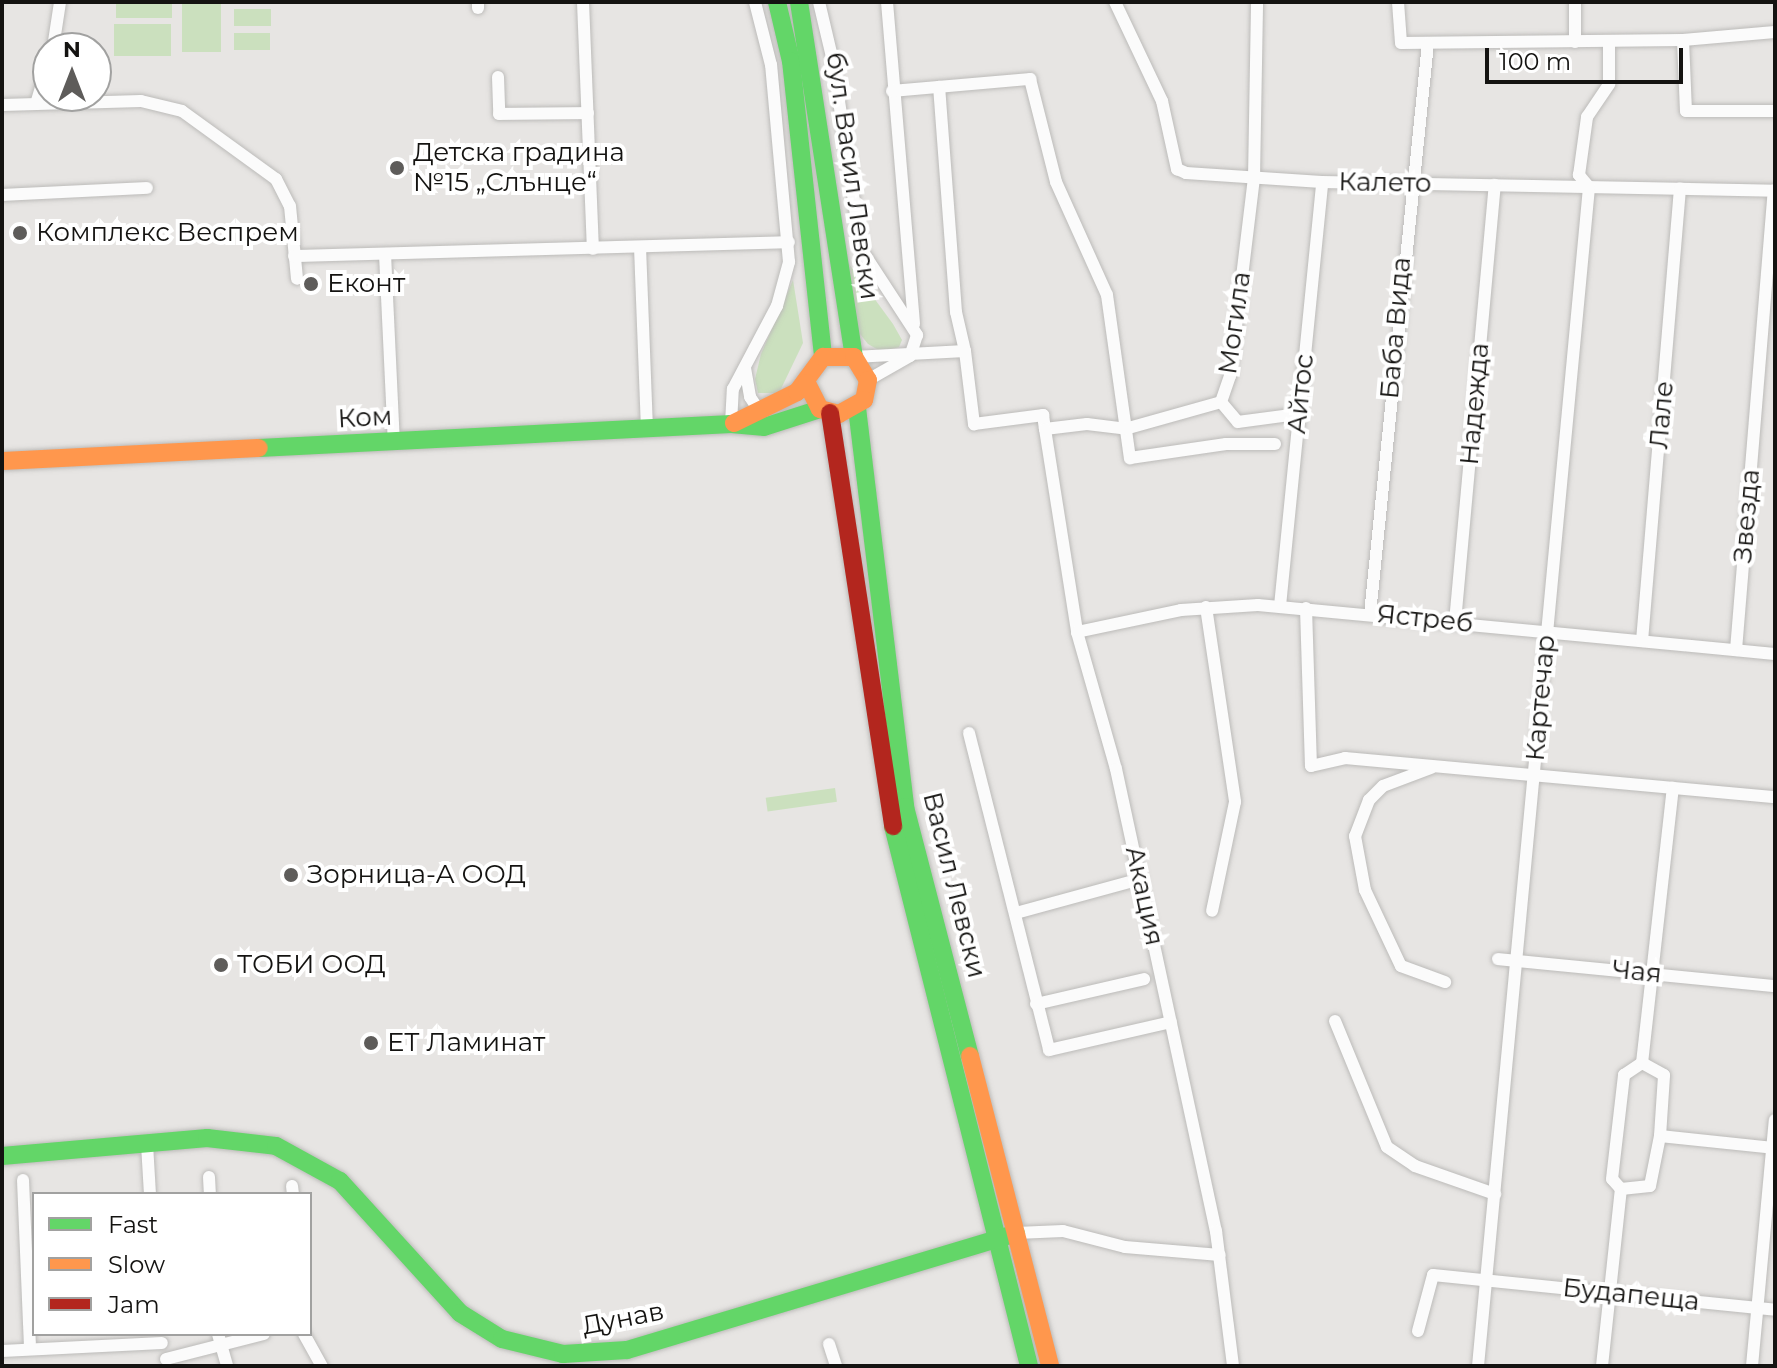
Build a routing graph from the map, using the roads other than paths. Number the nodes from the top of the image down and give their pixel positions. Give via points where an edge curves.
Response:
1 (60, 2) edge
2 (583, 2) edge
3 (755, 2) edge
4 (777, 2) edge
5 (799, 2) edge
6 (819, 2) edge
7 (887, 2) edge
8 (1115, 2) edge
9 (1257, 2) edge
10 (1398, 2) edge
11 (1575, 2) edge
12 (55, 32) edge
13 (1775, 32) edge
14 (1683, 40) junction
15 (1609, 41) junction
16 (1575, 42) junction
17 (1428, 43) junction
18 (498, 77) dead end
19 (939, 87) junction
20 (892, 91) junction
21 (112, 102) edge
22 (32, 104) edge
23 (2, 105) edge
24 (1775, 111) edge
25 (588, 113) junction
26 (1254, 178) junction
27 (1322, 182) junction
28 (1410, 183) junction
29 (1495, 185) junction
30 (1589, 187) junction
31 (147, 188) dead end
32 (1680, 189) junction
33 (1774, 191) edge
34 (2, 195) edge
35 (789, 242) junction
36 (640, 247) junction
37 (593, 249) junction
38 (385, 254) junction
39 (294, 256) junction
40 (297, 279) dead end
41 (914, 324) junction
42 (965, 351) junction
43 (910, 356) junction
44 (823, 357) junction
45 (854, 357) junction
46 (745, 368) junction
47 (868, 380) junction
48 (807, 383) junction
49 (1221, 402) junction
50 (857, 408) junction
51 (825, 411) junction
52 (760, 412) junction
53 (1298, 414) junction
54 (731, 424) junction
55 (647, 429) junction
56 (1045, 429) junction
57 (1125, 429) junction
58 (394, 442) junction
59 (1275, 444) dead end
60 (2, 461) edge
61 (1280, 606) junction
62 (1206, 607) junction
63 (1306, 608) junction
64 (1370, 614) junction
65 (1455, 622) junction
66 (1077, 632) junction
67 (1547, 632) junction
68 (1642, 641) junction
69 (1736, 650) junction
70 (1775, 654) edge
71 (969, 733) dead end
72 (1440, 766) junction
73 (1534, 775) junction
74 (1673, 788) junction
75 (1775, 797) edge
76 (1140, 879) junction
77 (1212, 911) dead end
78 (1016, 913) junction
79 (1498, 959) dead end
80 (1517, 961) junction
81 (1654, 974) junction
82 (1144, 979) dead end
83 (1445, 982) dead end
84 (1775, 986) edge
85 (1036, 1004) junction
86 (1335, 1021) dead end
87 (1171, 1022) junction
88 (1642, 1063) junction
89 (1775, 1120) edge
90 (1660, 1136) junction
91 (147, 1144) junction
92 (1774, 1148) edge
93 (2, 1156) edge
94 (209, 1177) dead end
95 (23, 1180) dead end
96 (1621, 1189) junction
97 (150, 1192) edge
98 (210, 1192) edge
99 (1495, 1194) junction
100 (1016, 1233) junction
101 (996, 1239) junction
102 (1220, 1255) junction
103 (1486, 1282) junction
104 (1611, 1293) junction
105 (1757, 1308) junction
106 (1775, 1310) edge
107 (1418, 1331) dead end
108 (249, 1336) edge
109 (305, 1336) edge
110 (161, 1338) edge
111 (218, 1340) edge
112 (829, 1344) dead end
113 (30, 1349) junction
114 (2, 1351) edge
115 (168, 1363) edge
116 (227, 1366) edge
117 (322, 1366) edge
118 (836, 1366) edge
119 (1029, 1366) edge
120 (1050, 1366) edge
121 (1233, 1366) edge
122 (1478, 1366) edge
123 (1602, 1366) edge
124 (1752, 1366) edge

1 - 12 street
2 - 25 street
3 - 35 street via 771,65
4 - 44 main road, бул. Васил Левски via 791,61
5 - 45 main road, бул. Васил Левски
6 - 41 street via 861,249
7 - 20 street
8 - 26 street, Калето via 1162,101 1177,169
9 - 26 street, Могила
10 - 17 street via 1401,43
11 - 16 street
13 - 14 street
14 - 15 street
14 - 24 street via 1686,111
15 - 16 street
15 - 30 street, Картечар via 1609,84 1587,117 1579,175
16 - 17 street
17 - 28 street, Баба Вида via 1422,125
18 - 25 street via 499,114
19 - 20 street
19 - 42 street via 956,312
19 - 57 street via 1030,79 1056,182 1107,295
20 - 41 street
21 - 39 street via 141,101 182,111 276,179 290,206
22 - 23 street
25 - 37 street
26 - 27 street, Калето
26 - 49 street, Могила via 1230,376
27 - 28 street, Калето
27 - 53 street, Айтос
28 - 29 street, Калето
28 - 64 street, Баба Вида
29 - 30 street, Калето
29 - 65 street, Надежда
30 - 32 street, Калето
30 - 67 street, Картечар
31 - 34 street
32 - 33 street, Калето
32 - 68 street, Лале
33 - 69 street, Звезда
35 - 36 street
35 - 46 street via 786,284
36 - 37 street
36 - 55 street
37 - 38 street
38 - 39 street
38 - 58 street
39 - 40 street
41 - 43 street
42 - 43 street
42 - 56 street, Могила via 974,424 1043,415
43 - 45 street
43 - 47 street
44 - 45 main road
44 - 48 main road
45 - 47 main road
46 - 52 street via 750,397
46 - 54 street via 733,389
47 - 50 main road
48 - 51 main road
48 - 52 main road
49 - 53 street via 1238,422
49 - 57 street, Могила
50 - 51 main road
50 - 100 main road, Васил Левски via 905,807
51 - 54 main road via 764,427
51 - 101 main road, Васил Левски via 895,840
52 - 54 main road
53 - 61 street, Айтос
54 - 55 main road, Ком
55 - 58 main road, Ком
56 - 57 street, Могила via 1087,424
56 - 66 street, Акация
57 - 59 street via 1130,458 1226,444
58 - 60 main road, Ком
61 - 62 street, Ястреб
61 - 63 street, Ястреб
62 - 66 street, Ястреб
62 - 77 street via 1235,802
63 - 64 street, Ястреб
63 - 72 street via 1307,760 1320,768 1345,758
64 - 65 street, Ястреб
65 - 67 street, Ястреб
66 - 76 street, Акация
67 - 68 street, Ястреб
67 - 73 street, Картечар
68 - 69 street, Ястреб
69 - 70 street, Ястреб
71 - 78 street
72 - 73 street
72 - 83 street via 1383,786 1369,800 1355,836 1365,890 1401,966 1419,977
73 - 74 street
73 - 80 street, Картечар
74 - 75 street
74 - 81 street
76 - 78 street
76 - 87 street, Акация
78 - 85 street
79 - 80 street, Чая
80 - 81 street, Чая
80 - 99 street, Картечар
81 - 84 street, Чая
81 - 88 street
82 - 85 street
85 - 87 street via 1049,1050
86 - 99 street via 1387,1147 1415,1166
87 - 102 street, Акация
88 - 90 street via 1664,1075
88 - 96 street via 1624,1075 1612,1179
89 - 92 street
90 - 92 street
90 - 96 street via 1650,1186
91 - 93 main road, Дунав
91 - 97 street
91 - 101 main road, Дунав via 256,1141 305,1158 354,1194 460,1313 502,1339 552,1353 627,1350
92 - 105 street
94 - 98 street
95 - 113 street
96 - 104 street
99 - 103 street, Картечар
100 - 101 main road, Дунав
100 - 102 street, Дунав via 1063,1231 1125,1247
100 - 120 main road, Васил Левски
101 - 119 main road, Васил Левски
102 - 121 street, Акация
103 - 104 street, Будапеща
103 - 107 street, Будапеща via 1433,1275
103 - 122 street, Картечар
104 - 105 street, Будапеща
104 - 123 street
105 - 106 street, Будапеща
105 - 124 street
108 - 111 street
109 - 117 street
110 - 113 street
110 - 115 street
111 - 115 street
111 - 116 street
112 - 118 street
113 - 114 street

